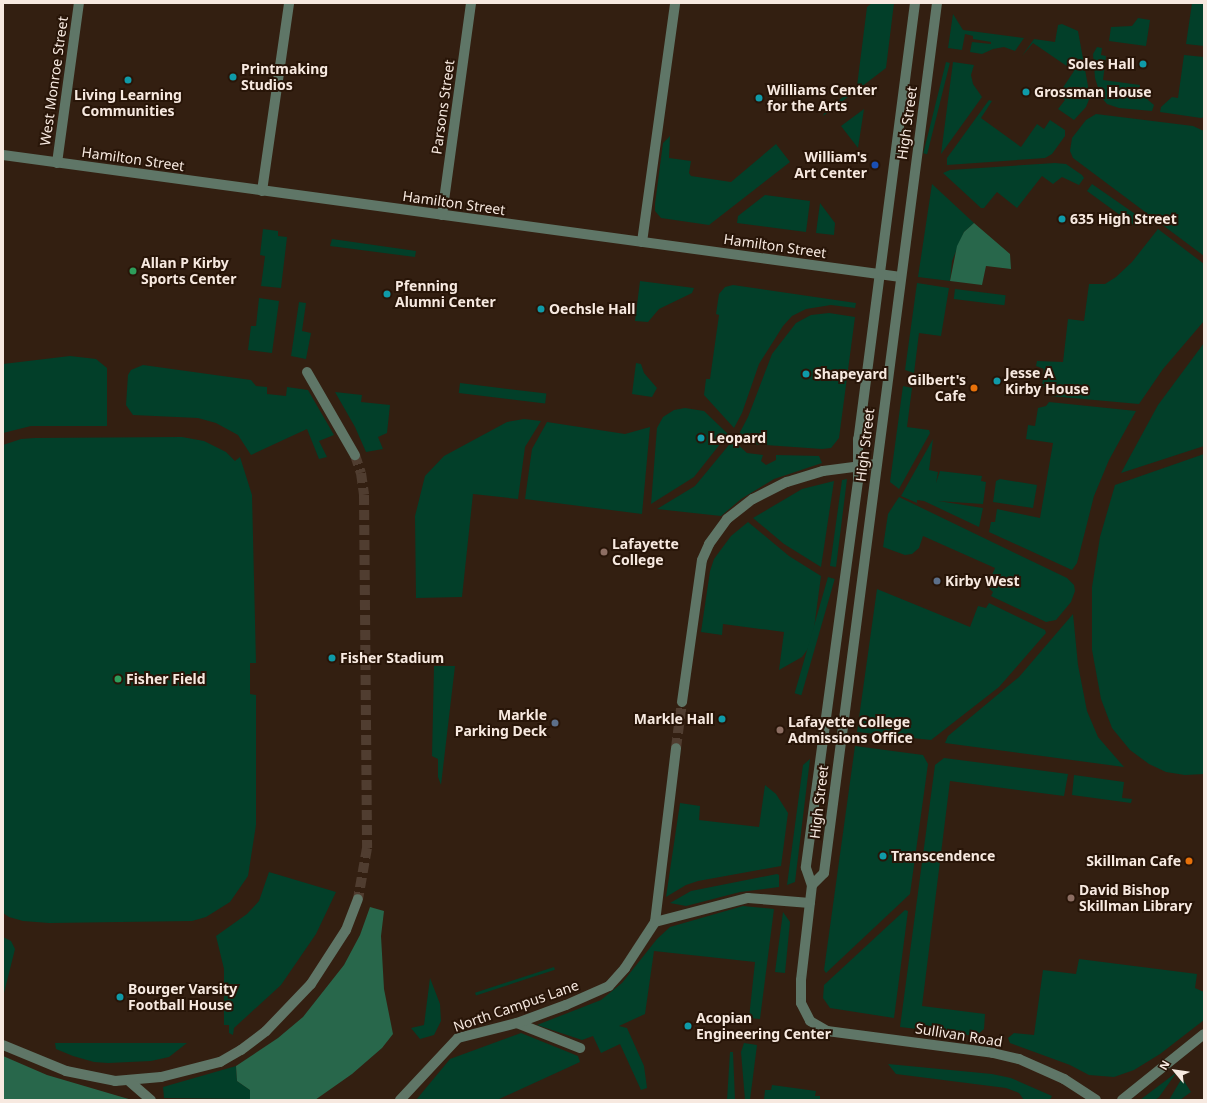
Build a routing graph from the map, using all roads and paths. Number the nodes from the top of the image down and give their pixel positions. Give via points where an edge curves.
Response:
1 (79, 3) edge
2 (289, 3) edge
3 (471, 3) edge
4 (675, 3) edge
5 (915, 3) edge
6 (937, 3) edge
7 (3, 155) edge
8 (57, 163) junction
9 (262, 191) junction
10 (442, 215) junction
11 (642, 242) junction
12 (879, 274) junction
13 (901, 277) junction
14 (308, 372) dead end
15 (354, 455) tunnel mouth
16 (877, 464) junction
17 (858, 466) junction
18 (682, 702) tunnel mouth
19 (676, 748) tunnel mouth
20 (812, 886) junction
21 (358, 899) tunnel mouth
22 (810, 903) junction
23 (655, 922) junction
24 (810, 1021) joint
25 (517, 1022) junction
26 (1204, 1034) edge
27 (3, 1045) edge
28 (580, 1048) dead end
29 (129, 1081) junction
30 (151, 1100) edge
31 (400, 1100) edge
32 (1096, 1100) edge
33 (1122, 1100) edge

1 - 8 street, West Monroe Street
2 - 9 street
3 - 10 street, Parsons Street
4 - 11 street
5 - 12 street, High Street
6 - 13 street, High Street
7 - 8 street, Hamilton Street
8 - 9 street, Hamilton Street
9 - 10 street, Hamilton Street
10 - 11 street, Hamilton Street
11 - 12 street, Hamilton Street
12 - 13 street, Hamilton Street
12 - 17 street, High Street via 858,439
13 - 16 street, High Street
14 - 15 street
16 - 17 street
16 - 20 street, High Street via 824,873
17 - 18 street via 817,472 774,487 740,510 718,530 702,560 696,584
17 - 20 street, High Street via 806,868
19 - 23 street, North Campus Lane
20 - 22 street, High Street
21 - 29 street via 346,930 329,960 293,1004 266,1031 220,1062 160,1077
22 - 23 street via 748,898
22 - 24 street, High Street via 800,992 804,1011
23 - 25 street, North Campus Lane via 638,951 609,986 566,1005
24 - 32 street, Sullivan Road via 819,1028 835,1033 940,1045 1019,1059 1064,1079
25 - 28 street
25 - 31 street, North Campus Lane via 458,1038
26 - 33 street
27 - 29 street via 66,1071 115,1081
29 - 30 street

